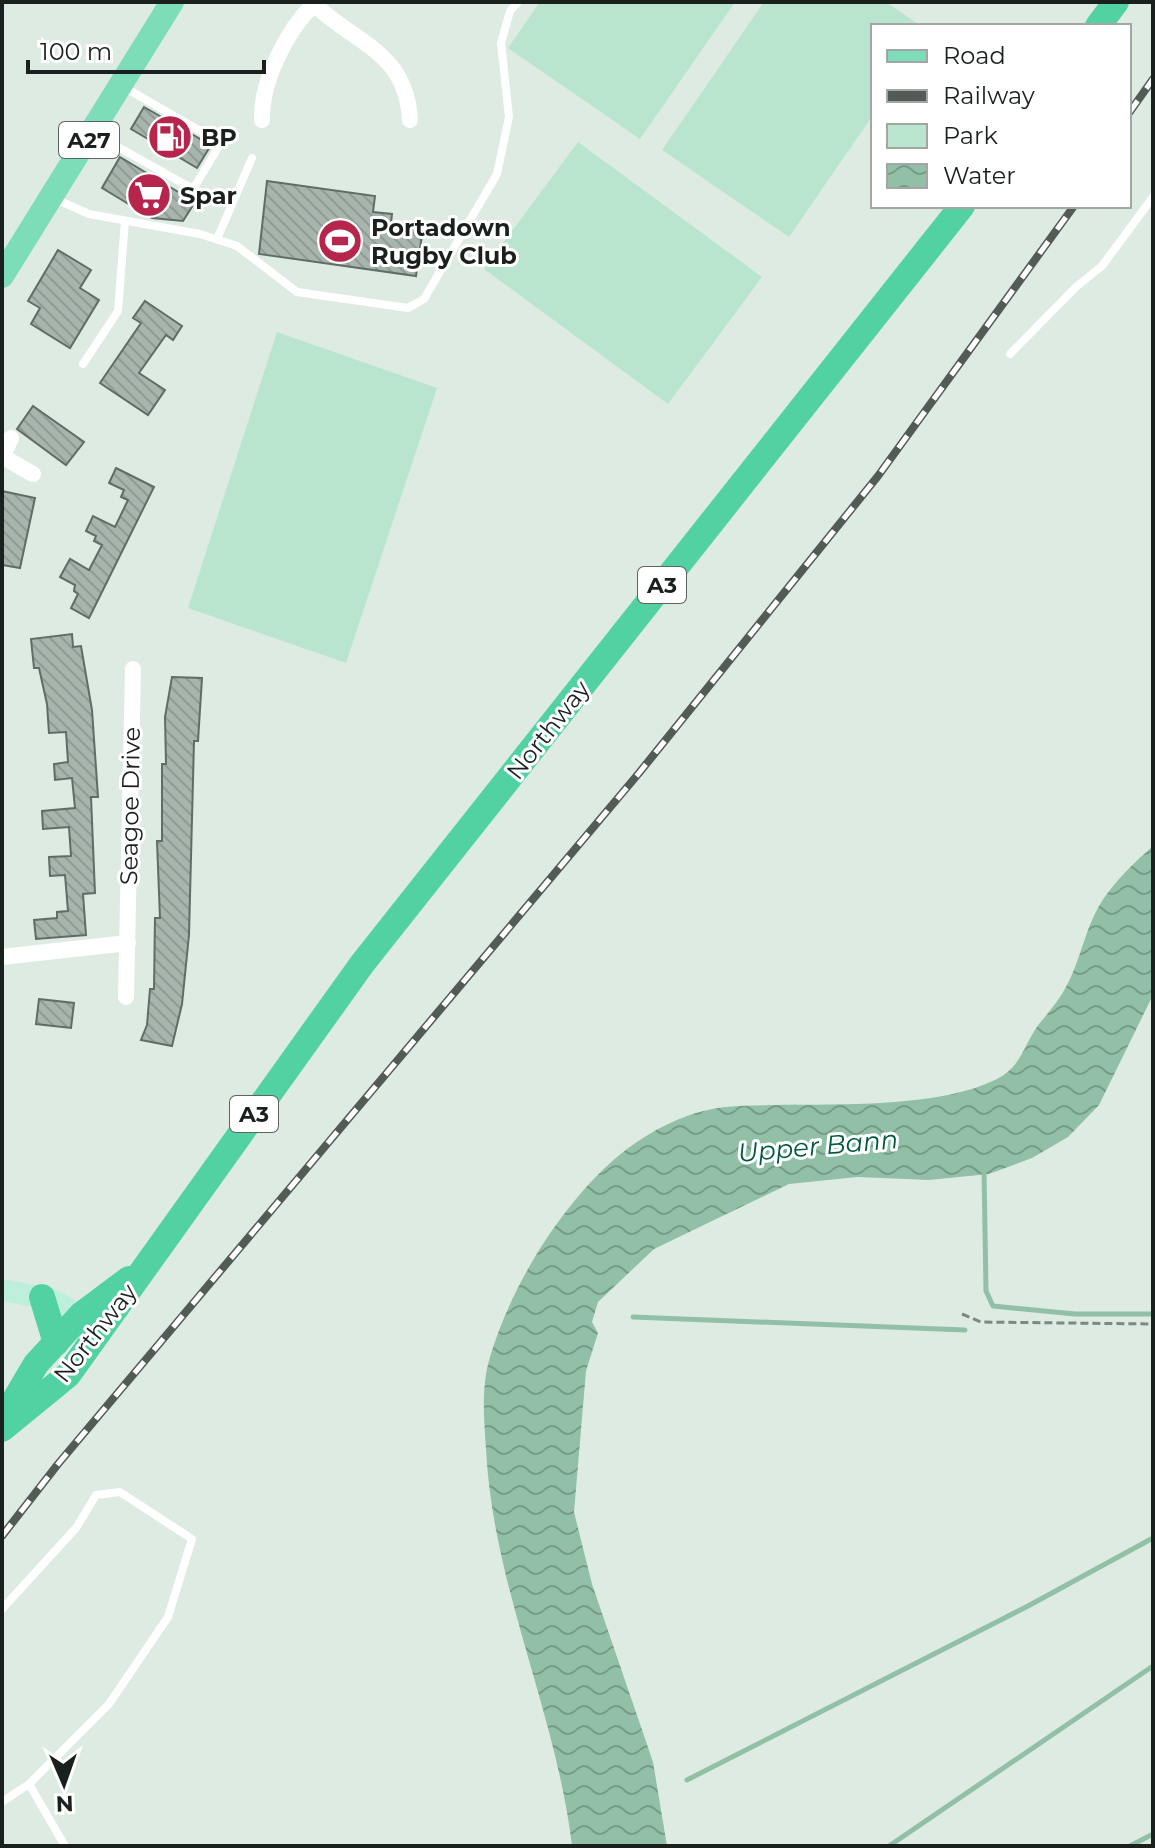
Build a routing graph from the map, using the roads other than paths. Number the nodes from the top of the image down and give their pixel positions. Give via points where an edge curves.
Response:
1 (172, 2) edge
2 (518, 2) edge
3 (1116, 2) edge
4 (313, 3) edge
5 (1100, 24) edge
6 (121, 85) junction
7 (262, 120) dead end
8 (410, 120) dead end
9 (93, 133) junction
10 (252, 158) dead end
11 (1153, 197) edge
12 (52, 198) junction
13 (960, 208) edge
14 (125, 221) junction
15 (217, 239) junction
16 (2, 276) edge
17 (1010, 354) dead end
18 (83, 364) dead end
19 (11, 438) dead end
20 (3, 458) edge
21 (33, 474) dead end
22 (133, 669) dead end
23 (128, 943) junction
24 (2, 957) edge
25 (126, 997) dead end
26 (2, 1290) edge
27 (42, 1297) junction
28 (92, 1323) junction
29 (56, 1343) junction
30 (2, 1422) edge
31 (2, 1429) edge
32 (2, 1609) edge
33 (29, 1784) junction
34 (2, 1802) edge
35 (65, 1846) edge

1 - 6 main road, A27
2 - 15 lane via 501,43 509,117 497,174 424,299 408,308 297,292 237,246
3 - 5 highway
4 - 7 street via 291,32 268,86
4 - 8 street via 390,65 408,94
6 - 9 main road, A27
6 - 9 lane via 221,143 193,189
9 - 12 main road, A27
10 - 15 lane
11 - 17 lane via 1102,266
12 - 14 lane via 89,214
12 - 16 main road, A27
13 - 28 highway, Northway / A3 via 362,964 140,1275
14 - 15 lane
14 - 18 lane via 118,311
19 - 20 street
20 - 21 street
22 - 23 street, Seagoe Drive
23 - 24 street
23 - 25 street, Seagoe Drive
26 - 27 main road
27 - 28 main road
27 - 29 highway
28 - 29 highway, Northway / A3
28 - 31 highway, Northway / A3 via 68,1375
29 - 30 highway, Northway / A3 via 36,1364
32 - 33 lane via 76,1528 96,1495 120,1492 192,1539 168,1617 109,1704
33 - 34 lane
33 - 35 lane

